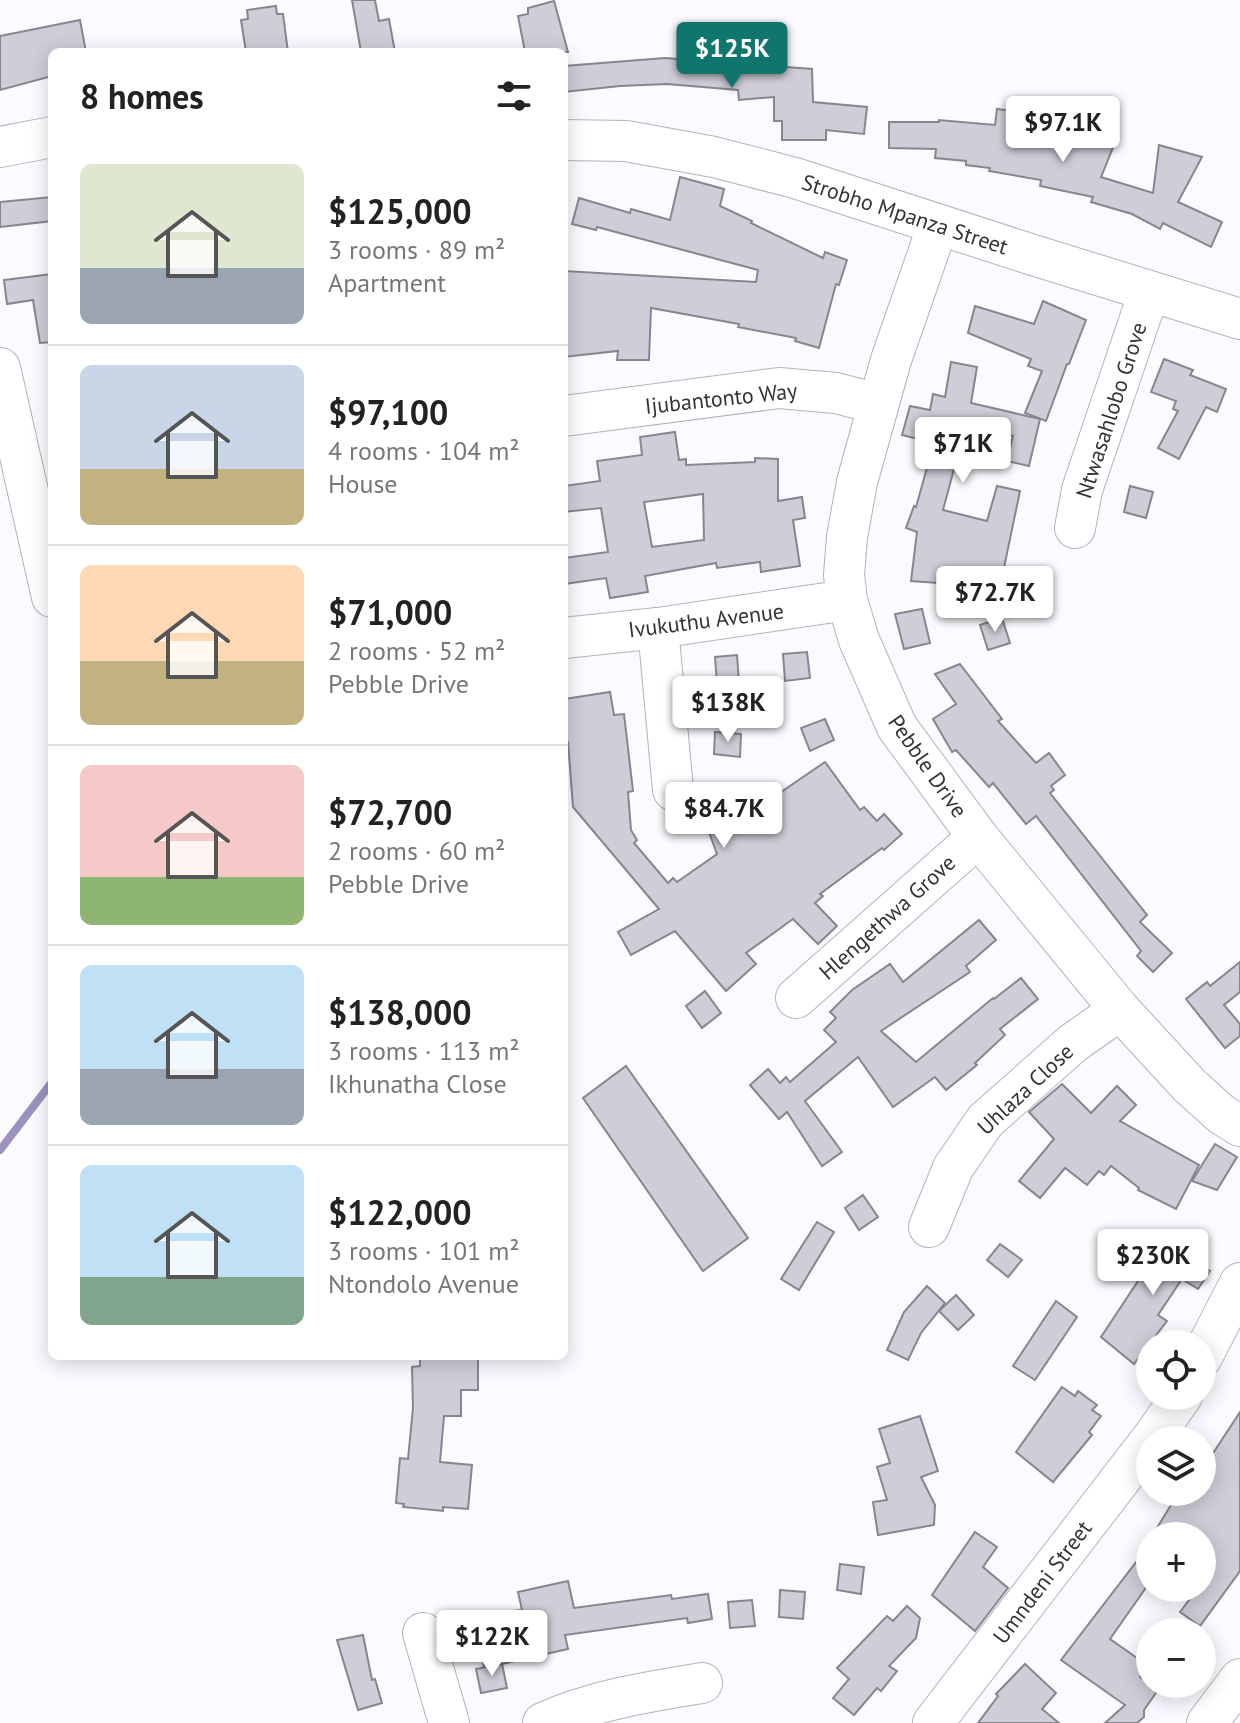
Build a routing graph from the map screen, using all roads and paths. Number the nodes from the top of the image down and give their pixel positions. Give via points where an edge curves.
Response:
1 (48, 138) edge
2 (568, 140) edge
3 (0, 147) edge
4 (938, 225) junction
5 (1149, 292) junction
6 (1240, 319) edge
7 (0, 368) edge
8 (878, 404) junction
9 (568, 415) edge
10 (1075, 528) dead end
11 (48, 579) edge
12 (847, 600) junction
13 (658, 628) junction
14 (568, 638) edge
15 (673, 790) dead end
16 (978, 837) junction
17 (796, 998) dead end
18 (1120, 1010) junction
19 (1240, 1126) edge
20 (929, 1227) dead end
21 (1240, 1283) edge
22 (1216, 1330) edge
23 (1136, 1458) edge
24 (423, 1633) dead end
25 (1240, 1679) edge
26 (702, 1683) dead end
27 (449, 1723) edge
28 (543, 1723) edge
29 (933, 1723) edge
30 (1207, 1723) edge

1 - 3 street
2 - 4 street, Strobho Mpanza Street via 626,141 714,157
4 - 5 street, Strobho Mpanza Street
4 - 8 street, Pebble Drive
5 - 6 street, Strobho Mpanza Street
5 - 10 street, Ntwasahlobo Grove via 1082,490
7 - 11 street
8 - 9 street, Ijubantonto Way via 836,393 779,388
8 - 12 street, Pebble Drive via 847,537
12 - 13 street, Ivukuthu Avenue
12 - 16 street, Pebble Drive via 897,727
13 - 14 street, Ivukuthu Avenue
13 - 15 street
16 - 17 street, Hlengethwa Grove
16 - 18 street, Pebble Drive
18 - 19 street, Pebble Drive via 1189,1085
18 - 20 street, Uhlaza Close via 1073,1043 985,1121 953,1168
21 - 22 street
23 - 29 street, Umndeni Street
24 - 27 street
25 - 30 street
26 - 28 street via 628,1695

